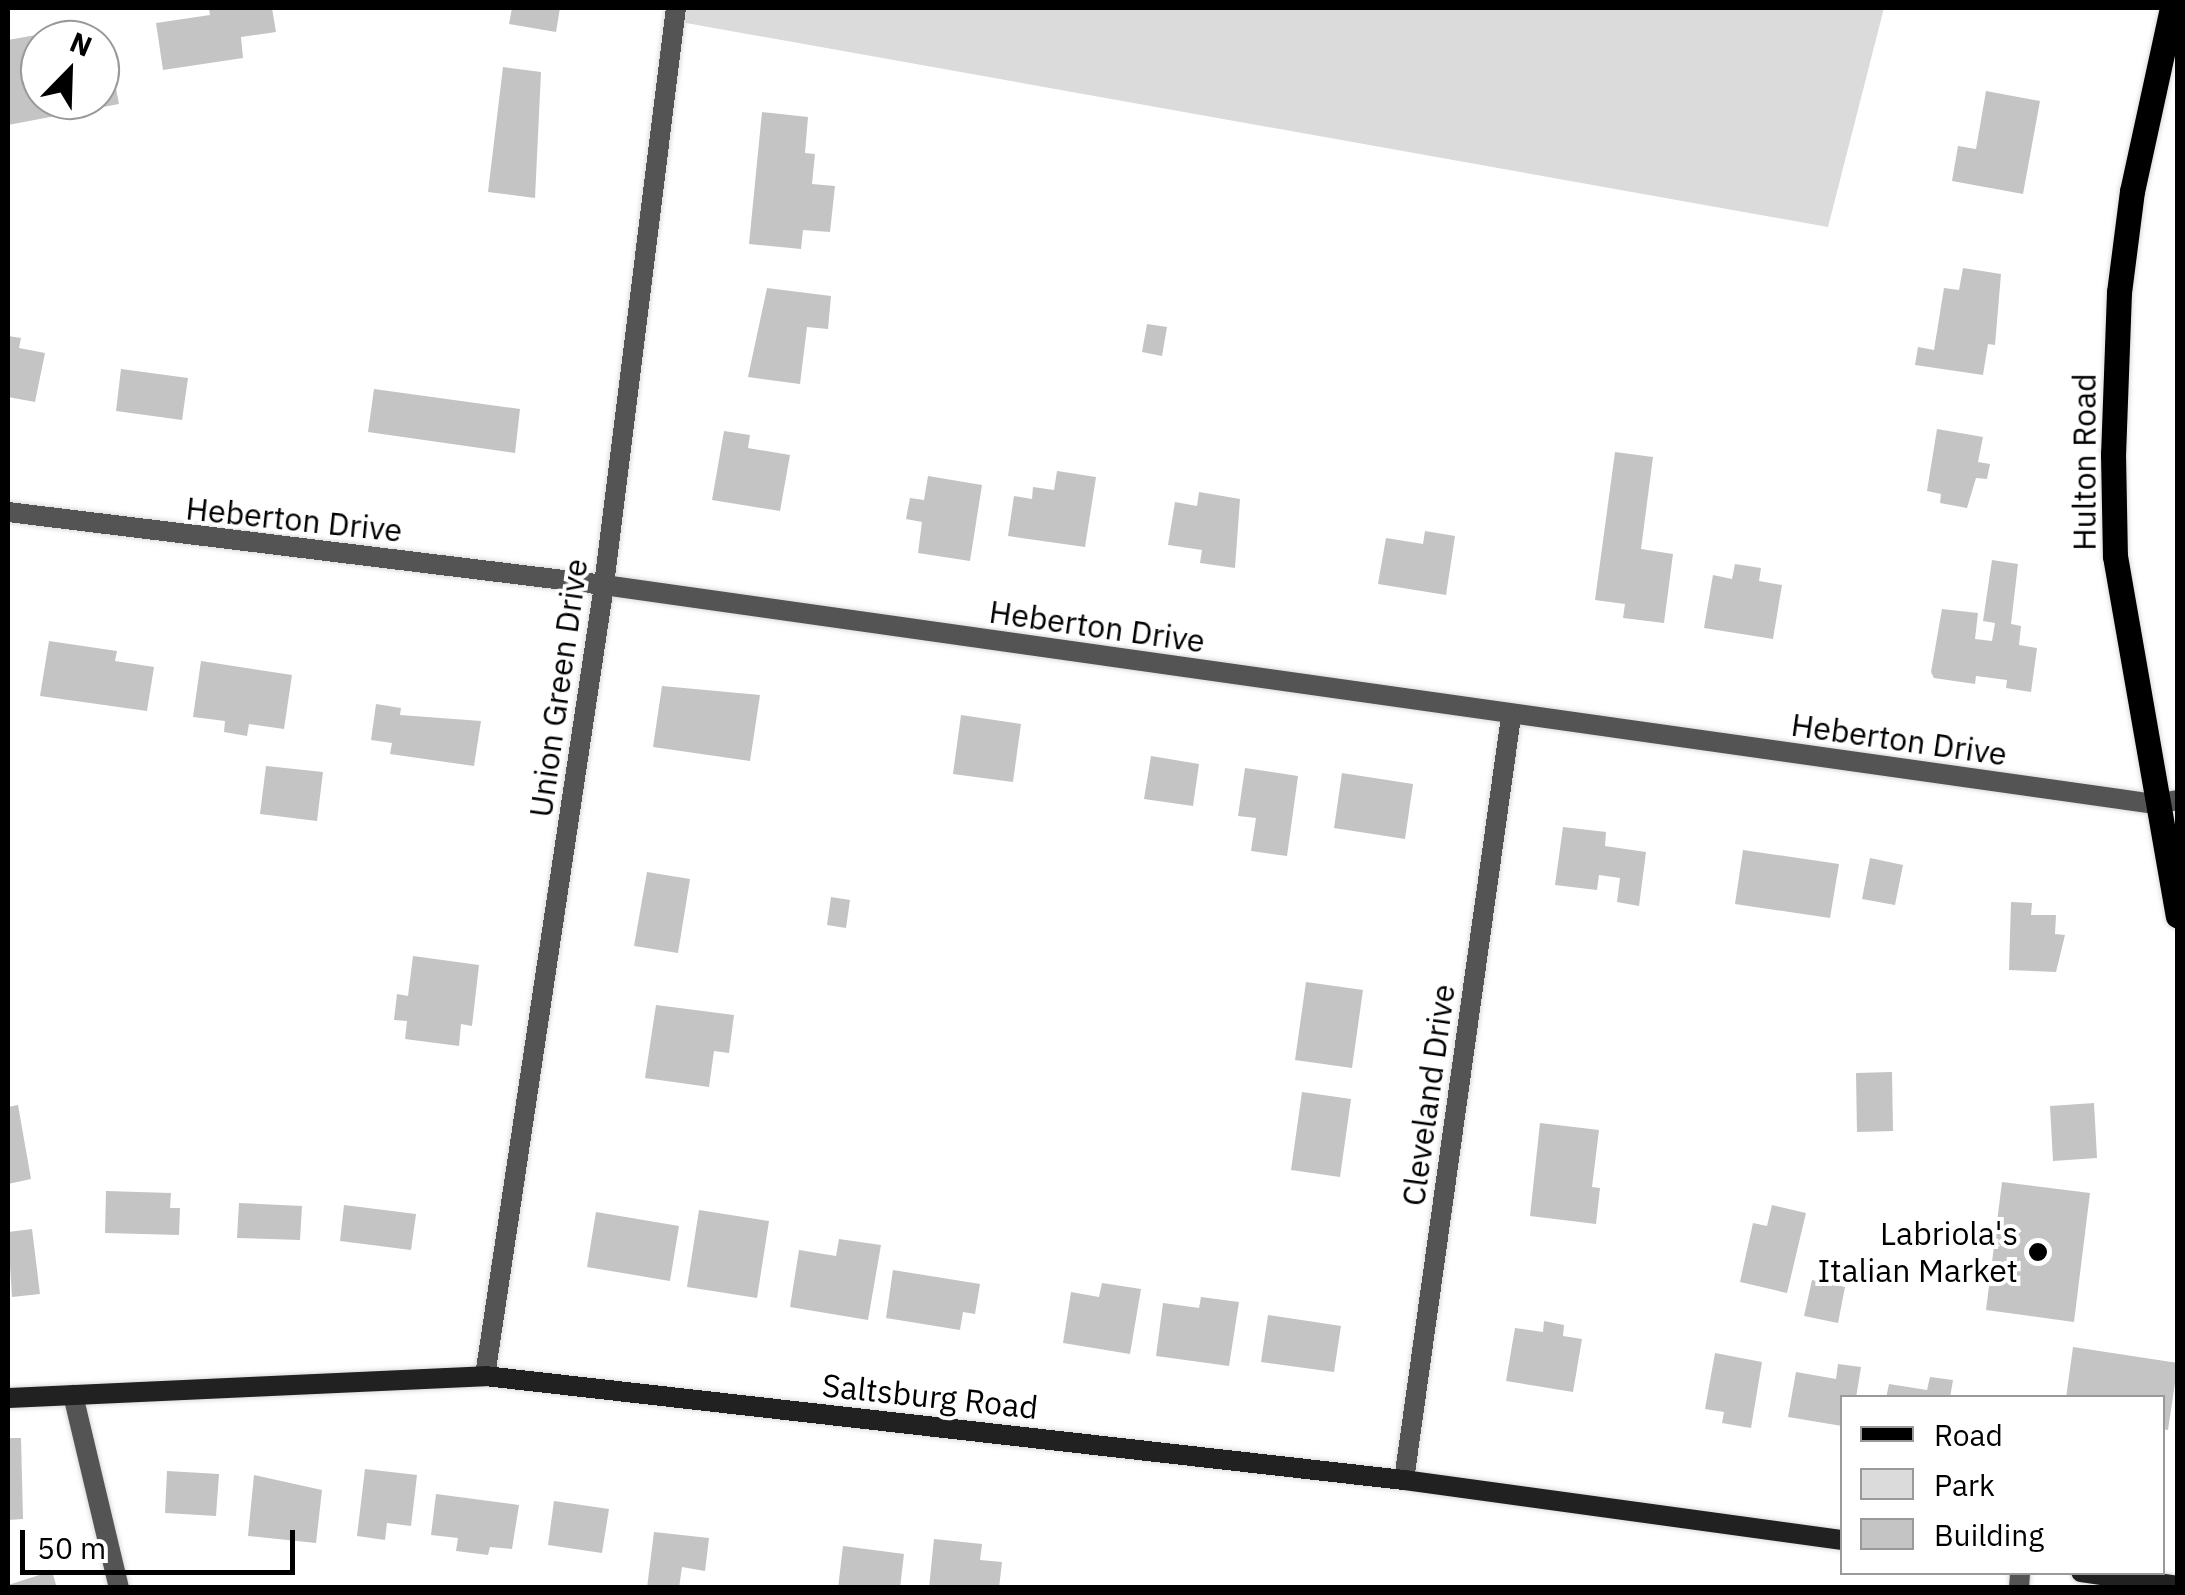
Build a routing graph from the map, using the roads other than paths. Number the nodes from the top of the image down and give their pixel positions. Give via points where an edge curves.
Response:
1 (676, 8) edge
2 (2172, 8) edge
3 (8, 512) edge
4 (604, 585) junction
5 (1511, 717) junction
6 (2166, 802) edge
7 (2178, 916) edge
8 (485, 1376) junction
9 (73, 1395) junction
10 (8, 1398) edge
11 (1404, 1480) junction
12 (1840, 1540) edge
13 (2102, 1575) edge
14 (2178, 1586) edge
15 (119, 1588) edge

1 - 4 street, Union Green Drive
2 - 6 main road, Hulton Road via 2132,191 2113,454 2115,556
3 - 4 street, Heberton Drive
4 - 5 street, Heberton Drive
4 - 8 street, Union Green Drive
5 - 6 street, Heberton Drive
5 - 11 street, Cleveland Drive
6 - 7 main road, Hulton Road
8 - 9 main road, Saltsburg Road
8 - 11 main road, Saltsburg Road
9 - 10 main road, Saltsburg Road
9 - 15 street
11 - 12 main road, Saltsburg Road
13 - 14 main road

